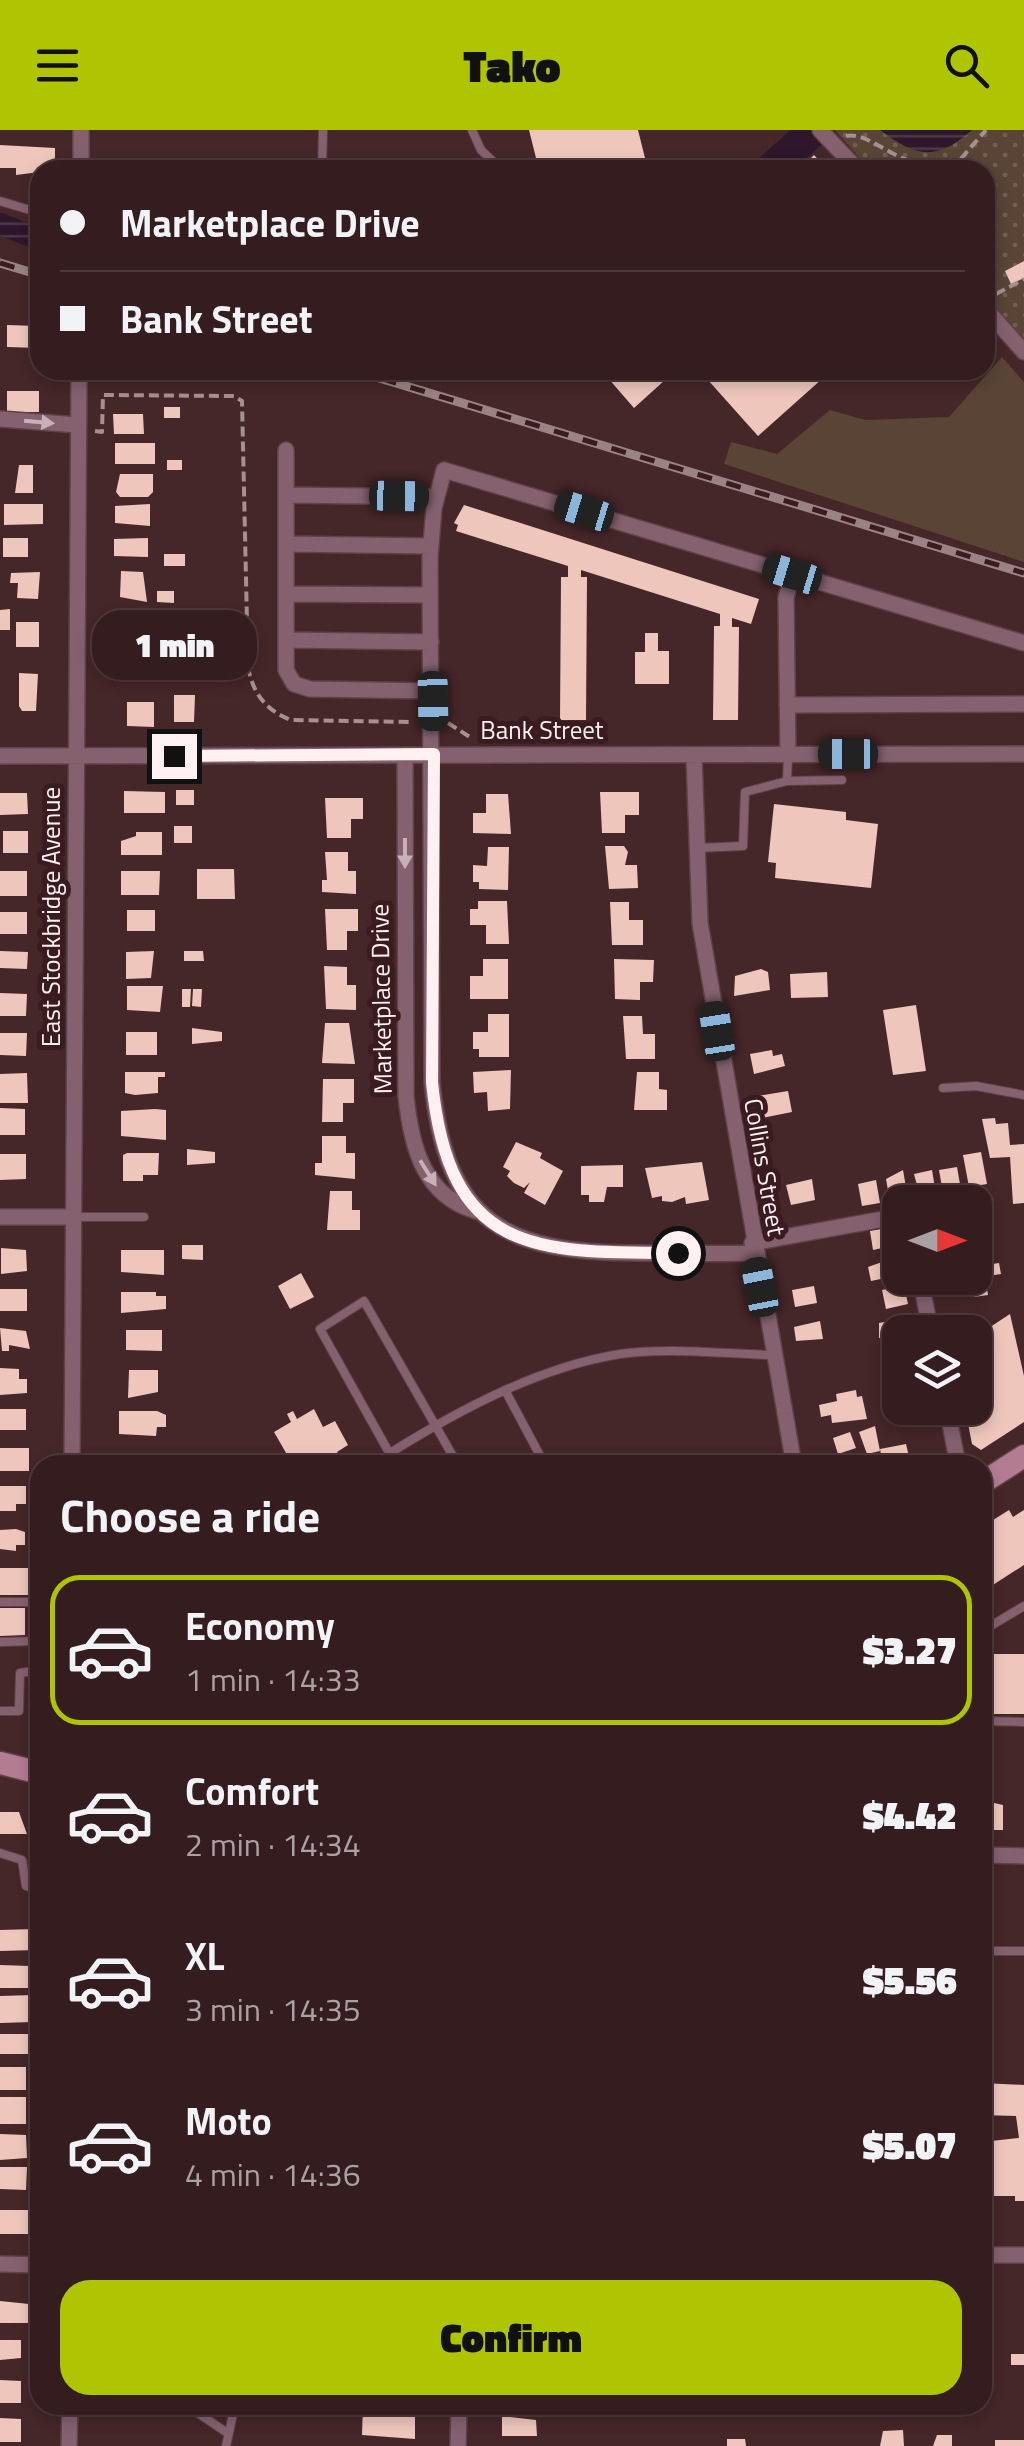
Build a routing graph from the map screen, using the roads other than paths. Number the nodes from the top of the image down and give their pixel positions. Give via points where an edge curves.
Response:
1 (81, 130) edge
2 (323, 130) edge
3 (472, 130) edge
4 (826, 136) edge
5 (81, 160) edge
6 (322, 160) edge
7 (492, 160) edge
8 (849, 160) edge
9 (0, 201) edge
10 (30, 210) edge
11 (995, 319) edge
12 (1024, 352) edge
13 (80, 380) edge
14 (0, 419) edge
15 (84, 428) junction
16 (286, 450) dead end
17 (286, 494) junction
18 (437, 496) junction
19 (286, 544) junction
20 (431, 546) junction
21 (792, 574) junction
22 (286, 594) junction
23 (430, 595) junction
24 (286, 640) junction
25 (430, 642) junction
26 (1024, 644) edge
27 (433, 691) junction
28 (1024, 704) edge
29 (788, 705) junction
30 (434, 754) junction
31 (1024, 754) edge
32 (404, 755) junction
33 (788, 755) junction
34 (0, 756) edge
35 (77, 756) junction
36 (694, 756) junction
37 (842, 780) dead end
38 (788, 781) junction
39 (696, 848) junction
40 (943, 1088) dead end
41 (1024, 1095) edge
42 (476, 1210) junction
43 (0, 1217) edge
44 (74, 1217) junction
45 (144, 1217) dead end
46 (882, 1220) edge
47 (753, 1248) junction
48 (773, 1355) junction
49 (506, 1392) junction
50 (436, 1424) junction
51 (950, 1425) edge
52 (390, 1453) joint
53 (72, 1455) edge
54 (453, 1455) edge
55 (540, 1455) edge
56 (792, 1455) edge
57 (956, 1455) edge
58 (1024, 1456) edge
59 (992, 1476) edge
60 (0, 1602) edge
61 (30, 1602) edge
62 (1024, 1606) edge
63 (992, 1624) edge
64 (0, 1642) edge
65 (30, 1642) edge
66 (30, 1671) edge
67 (0, 1711) edge
68 (992, 1721) edge
69 (1024, 1722) edge
70 (0, 1763) edge
71 (30, 1770) edge
72 (0, 1853) edge
73 (992, 1856) edge
74 (1024, 1856) edge
75 (30, 1887) edge
76 (1024, 1951) edge
77 (992, 1952) edge
78 (992, 2255) edge
79 (1024, 2255) edge
80 (0, 2264) edge
81 (30, 2265) edge
82 (70, 2415) edge
83 (201, 2415) edge
84 (232, 2415) edge
85 (458, 2415) edge
86 (226, 2432) junction
87 (69, 2446) edge
88 (226, 2446) edge
89 (458, 2446) edge

1 - 5 street
2 - 6 lane
3 - 7 lane
4 - 8 street
9 - 10 lane
11 - 12 street
13 - 15 street, East Stockbridge Avenue
14 -> 15 street
15 - 35 street, East Stockbridge Avenue
16 - 17 street
17 - 18 street
17 - 19 street
18 - 20 street, Marketplace Drive
18 - 21 street via 444,470
19 - 20 street
19 - 22 street
20 - 23 street, Marketplace Drive
21 - 26 street
21 - 29 street via 786,598
22 - 23 street
22 - 24 street
23 - 25 street, Marketplace Drive
24 - 25 street
24 - 27 street via 286,670 294,684
25 - 27 street, Marketplace Drive
27 - 30 street, Marketplace Drive
28 - 29 street
29 - 33 street
30 - 32 street, Bank Street
30 - 36 street, Bank Street
30 - 42 street, Marketplace Drive via 432,1082 440,1135
31 - 33 street, Bank Street
32 - 35 street, Bank Street
32 -> 42 street, Marketplace Drive via 410,1135 432,1182 458,1206
33 - 36 street, Bank Street
33 - 38 lane
34 - 35 street, Bank Street
35 - 44 street, East Stockbridge Avenue
36 - 39 street, Collins Street
37 - 38 lane
38 - 39 lane via 744,792 743,846
39 - 47 street, Collins Street via 702,942
40 - 41 lane
42 - 47 street, Marketplace Drive via 500,1231 550,1249
43 - 44 street
44 - 45 lane
44 - 53 street, East Stockbridge Avenue
46 - 47 street, Marketplace Drive
47 - 48 street, Collins Street
48 - 49 lane via 624,1354 562,1367
48 - 56 street, Collins Street
49 - 50 lane
49 - 55 lane
50 - 52 lane
50 - 52 lane via 364,1301 320,1328
50 - 54 lane
51 - 57 street
58 - 59 main road
60 - 61 lane
62 - 63 lane
64 - 65 lane
66 - 67 lane via 21,1671 19,1711
68 - 69 lane
70 - 71 main road
72 - 75 lane via 22,1860
73 - 74 street
76 - 77 lane
78 - 79 street
80 - 81 street
82 - 87 street
83 - 86 lane
84 - 86 lane
85 - 89 street
86 - 88 lane

